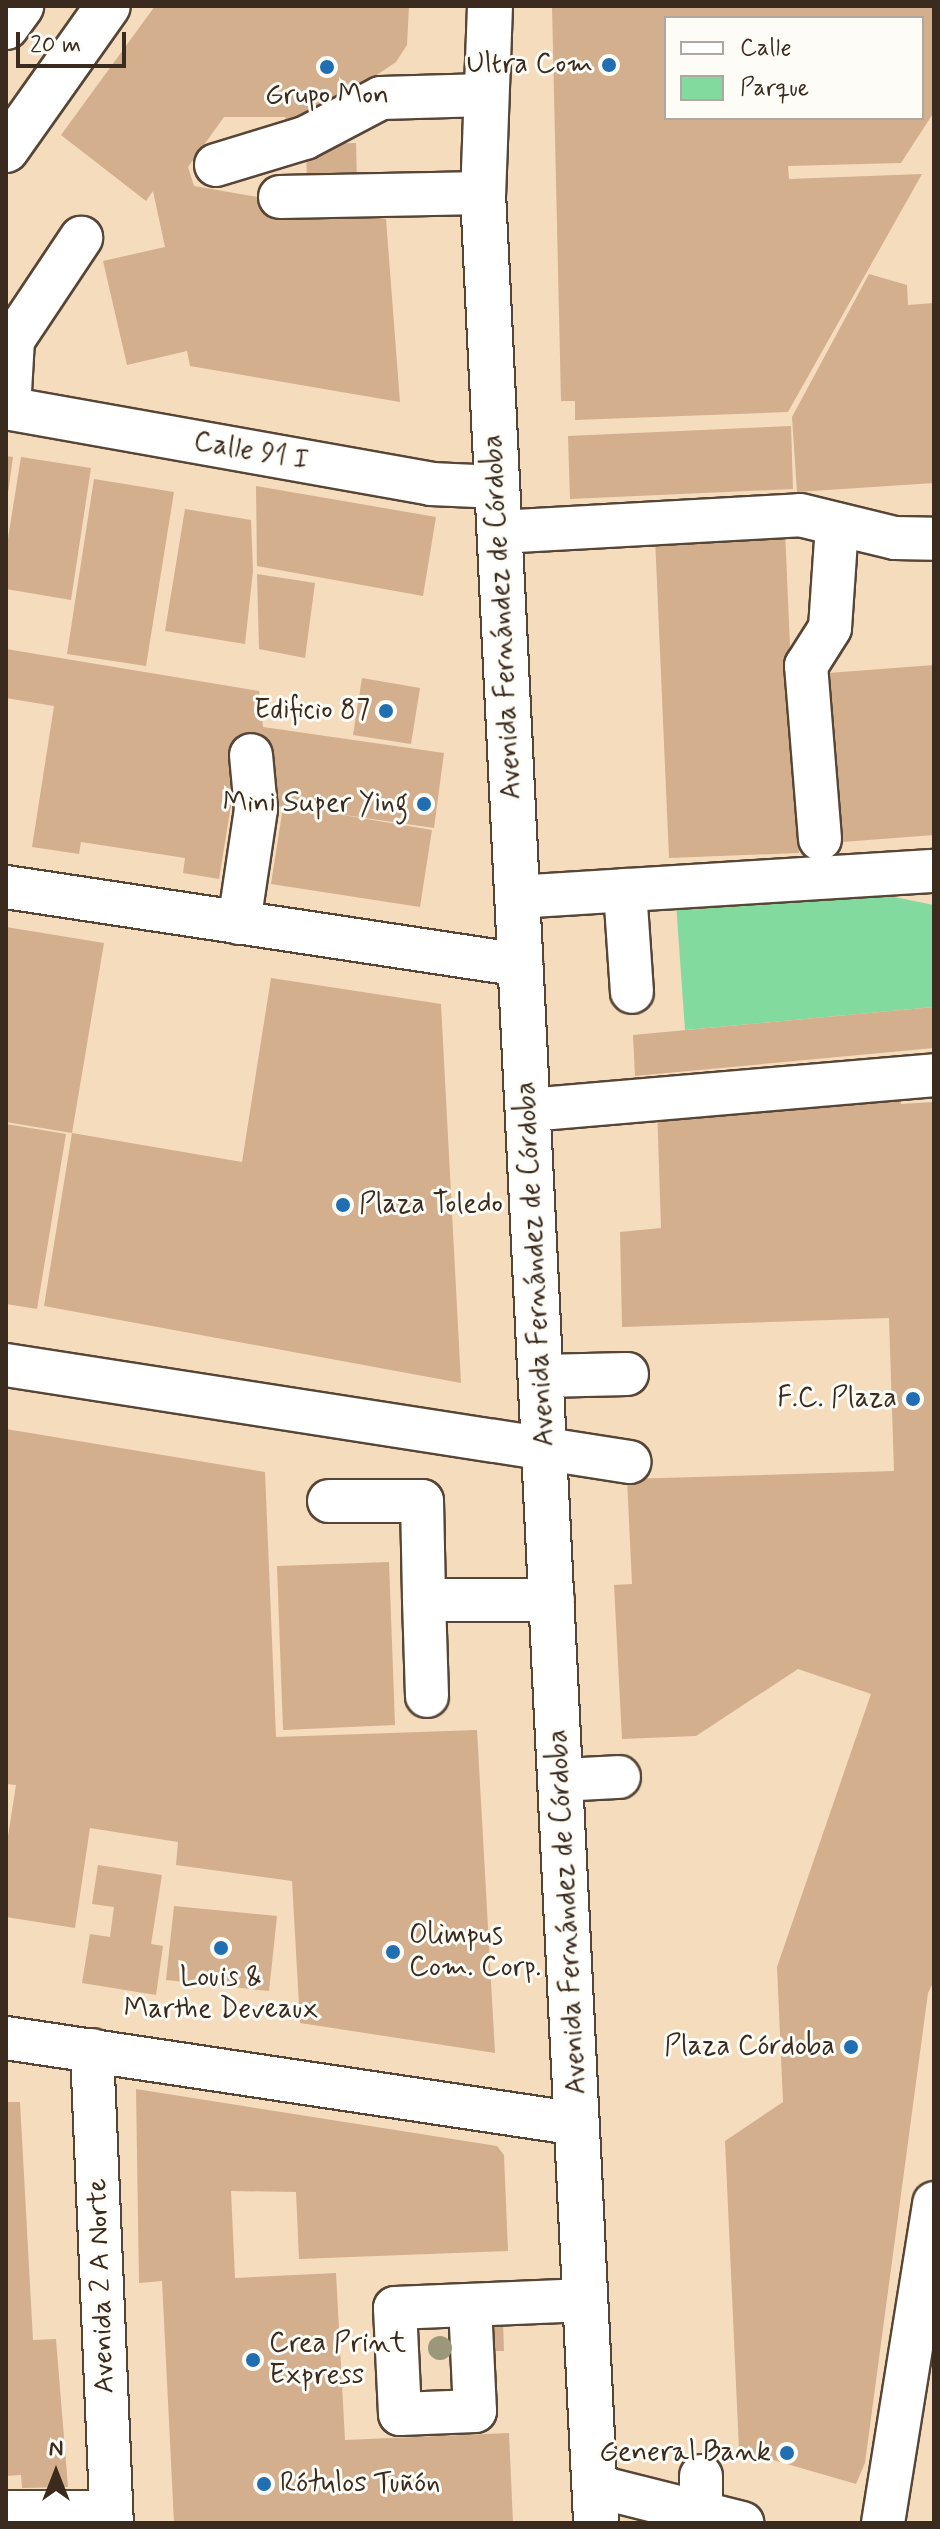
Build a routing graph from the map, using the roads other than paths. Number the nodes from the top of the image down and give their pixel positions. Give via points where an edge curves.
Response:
1 (21, 6) edge
2 (108, 6) edge
3 (490, 6) edge
4 (6, 27) edge
5 (486, 95) junction
6 (6, 150) edge
7 (216, 165) dead end
8 (483, 193) junction
9 (280, 197) dead end
10 (81, 238) dead end
11 (7, 408) edge
12 (497, 487) junction
13 (837, 524) junction
14 (499, 532) junction
15 (934, 539) edge
16 (251, 755) dead end
17 (820, 839) dead end
18 (934, 871) edge
19 (6, 887) edge
20 (625, 890) junction
21 (517, 897) junction
22 (239, 923) junction
23 (521, 965) junction
24 (632, 992) dead end
25 (934, 1075) edge
26 (529, 1110) junction
27 (6, 1365) edge
28 (627, 1374) dead end
29 (543, 1376) junction
30 (546, 1453) junction
31 (630, 1462) dead end
32 (329, 1501) dead end
33 (424, 1600) junction
34 (553, 1600) junction
35 (427, 1696) dead end
36 (619, 1777) dead end
37 (561, 1780) junction
38 (6, 2038) edge
39 (92, 2050) junction
40 (578, 2124) junction
41 (934, 2203) edge
42 (586, 2300) junction
43 (470, 2305) dead end
44 (596, 2504) edge
45 (6, 2512) edge
46 (112, 2517) edge
47 (742, 2523) edge
48 (883, 2523) edge

1 - 4 main road
2 - 6 main road
3 - 5 main road, Avenida Fernández de Córdoba
5 - 7 street via 381,98 305,138
5 - 8 main road, Avenida Fernández de Córdoba
8 - 9 street
8 - 12 main road, Avenida Fernández de Córdoba
10 - 11 street via 13,340
11 - 12 street, Calle 91 I via 431,484
12 - 14 main road, Avenida Fernández de Córdoba
13 - 14 street via 800,515
13 - 15 street via 895,538
13 - 17 street via 830,628 806,666
14 - 21 main road, Avenida Fernández de Córdoba
16 - 22 street via 256,809
18 - 20 street
19 - 22 street
20 - 21 street
20 - 24 street
21 - 23 main road, Avenida Fernández de Córdoba
22 - 23 street
23 - 26 main road, Avenida Fernández de Córdoba
25 - 26 street
26 - 29 main road, Avenida Fernández de Córdoba
27 - 30 street
28 - 29 street
29 - 30 main road, Avenida Fernández de Córdoba
30 - 31 street
30 - 34 main road, Avenida Fernández de Córdoba
32 - 33 street via 422,1501
33 - 34 street
33 - 35 street
34 - 37 main road, Avenida Fernández de Córdoba
36 - 37 street
37 - 40 main road, Avenida Fernández de Córdoba
38 - 39 street
39 - 40 street
39 - 46 street, Avenida 2 A Norte
40 - 42 main road, Avenida Fernández de Córdoba
41 - 48 street
42 - 43 street
42 - 44 main road, Avenida Fernández de Córdoba
44 - 47 street via 701,2494
45 - 46 street

